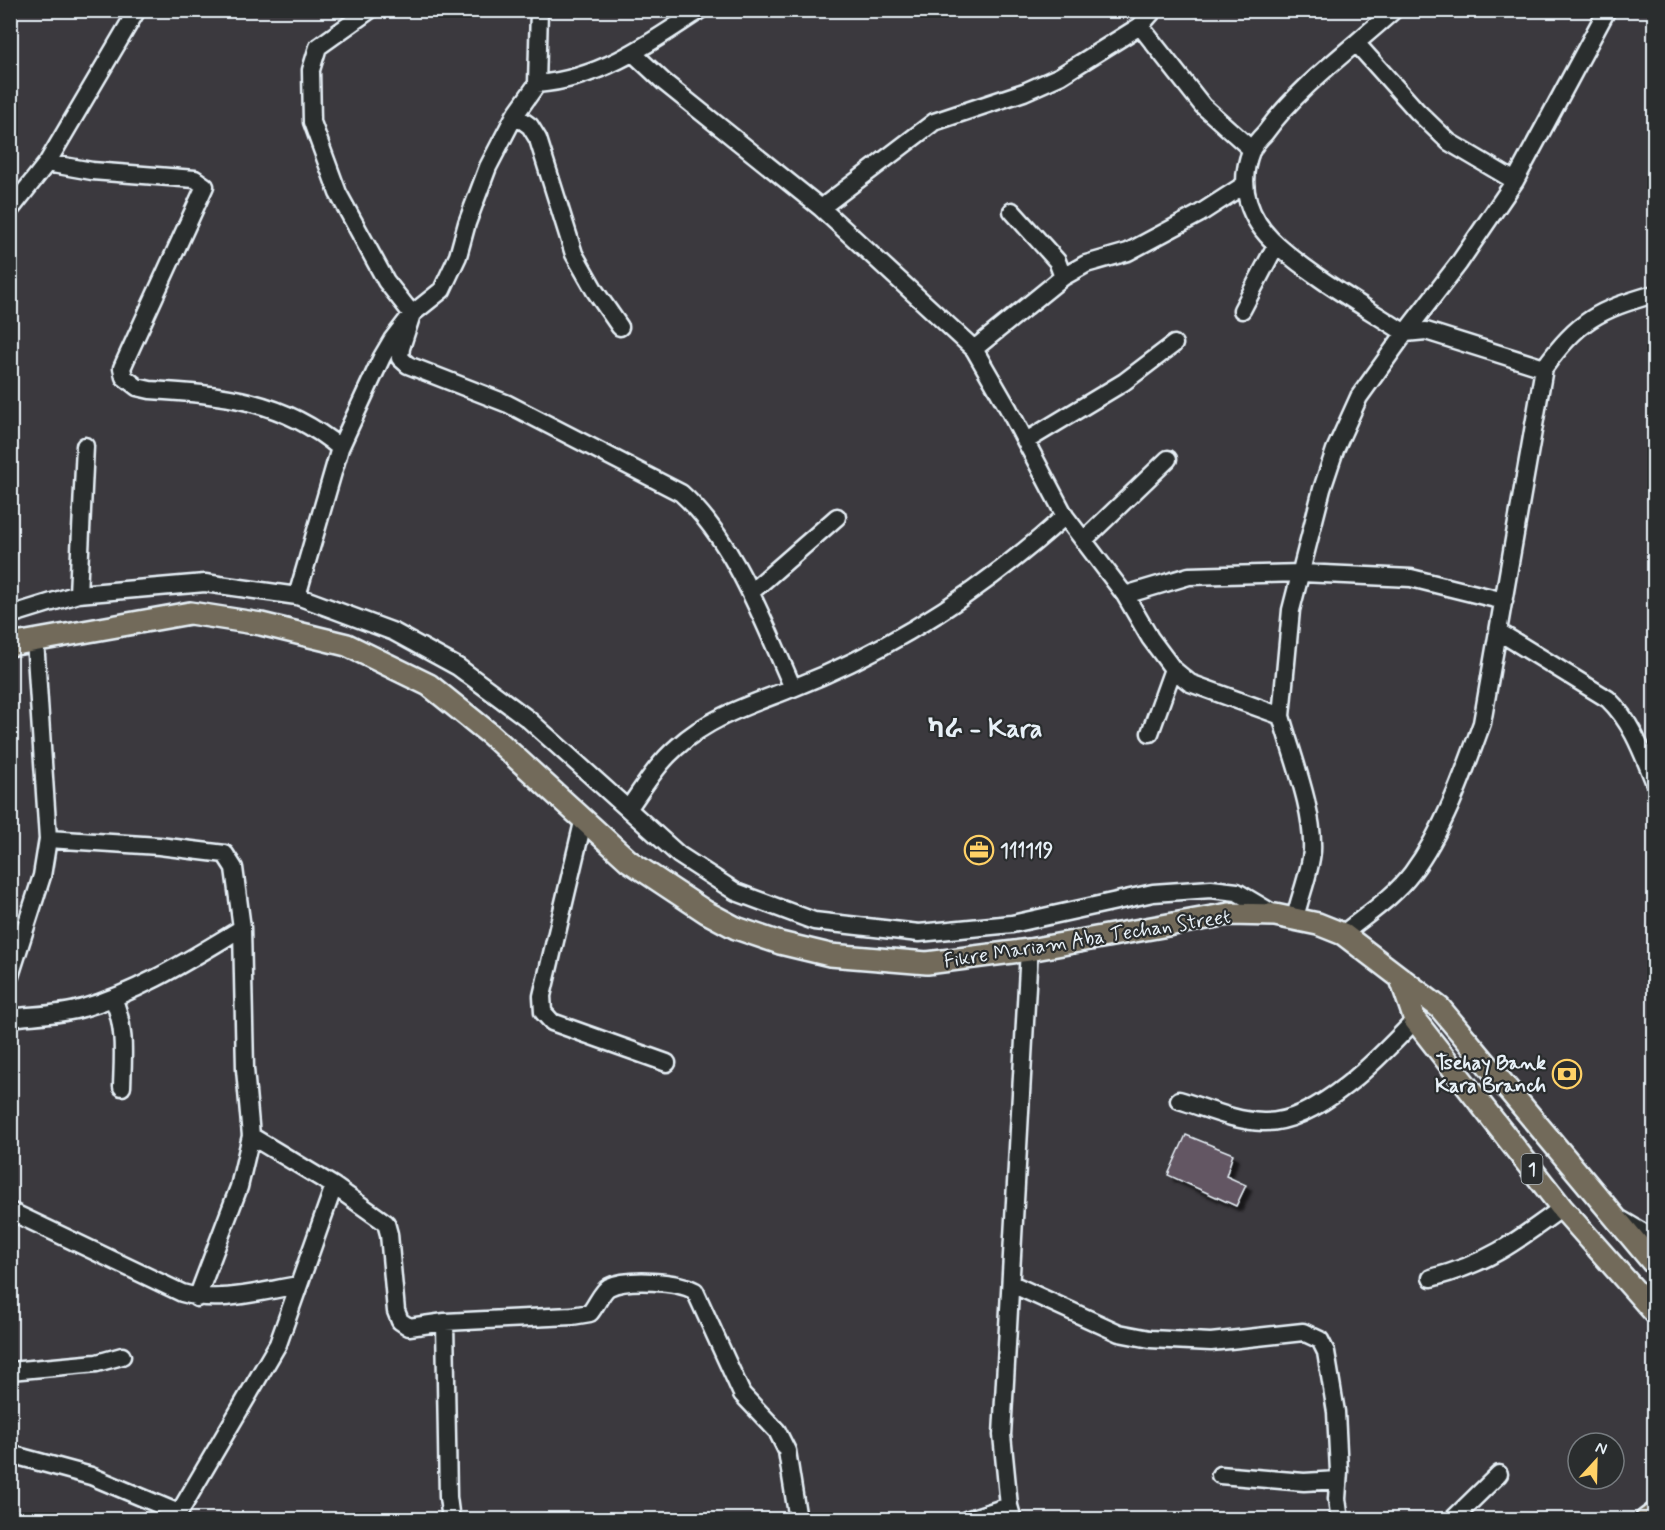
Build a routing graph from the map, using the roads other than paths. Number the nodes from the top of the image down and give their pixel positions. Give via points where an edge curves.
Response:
1 (137, 10) edge
2 (370, 10) edge
3 (539, 10) edge
4 (700, 10) edge
5 (1154, 10) edge
6 (1394, 10) edge
7 (1606, 10) edge
8 (1140, 26) junction
9 (1357, 44) junction
10 (634, 54) junction
11 (537, 84) junction
12 (515, 116) junction
13 (1252, 150) junction
14 (47, 163) junction
15 (1515, 181) junction
16 (1244, 185) junction
17 (821, 208) junction
18 (10, 210) edge
19 (1012, 211) dead end
20 (1276, 244) junction
21 (1063, 277) junction
22 (1654, 294) edge
23 (1242, 310) dead end
24 (412, 314) junction
25 (620, 327) dead end
26 (1405, 333) junction
27 (1174, 344) dead end
28 (974, 349) junction
29 (1544, 368) junction
30 (1026, 441) junction
31 (85, 446) dead end
32 (340, 448) junction
33 (1168, 459) dead end
34 (1065, 516) junction
35 (837, 517) dead end
36 (1085, 539) junction
37 (1302, 573) junction
38 (752, 592) junction
39 (78, 594) junction
40 (1125, 595) junction
41 (297, 596) junction
42 (1504, 601) junction
43 (10, 615) edge
44 (1499, 632) junction
45 (35, 640) junction
46 (10, 645) edge
47 (1173, 669) junction
48 (793, 687) junction
49 (1281, 716) junction
50 (1150, 734) dead end
51 (1654, 780) edge
52 (628, 809) junction
53 (584, 818) junction
54 (48, 838) junction
55 (1285, 916) junction
56 (242, 928) junction
57 (1343, 934) junction
58 (1029, 950) junction
59 (10, 976) edge
60 (1402, 982) junction
61 (113, 998) junction
62 (10, 1018) edge
63 (1415, 1020) junction
64 (667, 1063) dead end
65 (122, 1087) dead end
66 (1179, 1100) dead end
67 (251, 1136) junction
68 (334, 1186) junction
69 (1562, 1208) junction
70 (10, 1211) edge
71 (1611, 1214) junction
72 (1654, 1239) edge
73 (1654, 1264) edge
74 (1431, 1278) dead end
75 (1012, 1284) junction
76 (299, 1285) junction
77 (197, 1298) junction
78 (1654, 1312) edge
79 (445, 1322) junction
80 (122, 1356) dead end
81 (10, 1371) edge
82 (10, 1454) edge
83 (1499, 1474) dead end
84 (1220, 1475) dead end
85 (1338, 1480) junction
86 (1011, 1513) edge
87 (1654, 1514) edge
88 (178, 1517) edge
89 (451, 1520) edge
90 (798, 1520) edge
91 (966, 1520) edge
92 (1340, 1520) edge
93 (1452, 1520) edge
94 (1646, 1520) edge

1 - 14 street
2 - 24 street via 318,47 311,70 312,122 338,193 386,281
3 - 11 street
4 - 10 street
5 - 8 street
6 - 9 street
7 - 15 street
8 - 13 street via 1203,106
8 - 17 street via 1060,76 934,122
9 - 13 street via 1278,114
9 - 15 street via 1449,141
10 - 11 street via 584,77
10 - 17 street
11 - 12 street
12 - 24 street via 488,167 458,256 442,290
12 - 25 street via 530,126 538,139 574,254
13 - 16 street
14 - 18 street
14 - 32 street via 92,171 195,179 205,186 122,368 124,377 150,390 245,399 301,421
15 - 26 street
16 - 20 street via 1254,217
16 - 21 street via 1128,252 1086,264
17 - 28 street
19 - 21 street via 1058,261
20 - 23 street
20 - 26 street via 1327,283
21 - 28 street
22 - 29 street via 1585,321 1565,339
24 - 32 street via 382,357
24 - 38 street via 400,358 408,365 508,404 681,493 702,511
26 - 29 street via 1426,331
26 - 37 street via 1359,397 1335,450
27 - 30 street via 1125,382
28 - 30 street
29 - 42 street
30 - 34 street
31 - 39 street
32 - 41 street
33 - 36 street
34 - 36 street
34 - 48 street via 1029,549 930,618 876,651
35 - 38 street
36 - 40 street
37 - 40 street via 1189,576
37 - 42 street via 1411,578
37 - 49 street via 1291,610
38 - 48 street
39 - 41 street via 205,583
39 - 43 street
40 - 47 street
41 - 52 street via 394,633 458,667 528,719
42 - 44 street
44 - 51 street via 1608,699 1632,729
44 - 57 street via 1482,723 1464,775 1429,844 1412,873 1392,894
45 - 46 main road, Fikre Mariam Aba Techan Street
45 - 53 main road, Fikre Mariam Aba Techan Street via 190,613 261,624 347,645 429,685
45 - 54 street
47 - 49 street via 1190,683
47 - 50 street
48 - 52 street via 715,719 696,731 676,747
49 - 55 street via 1306,806 1312,853
52 - 55 street via 679,855 736,892 814,921 919,933 1012,924 1153,893 1211,889 1237,892
53 - 58 main road, Fikre Mariam Aba Techan Street via 629,861 706,912 736,928 780,943 830,955 927,963
53 - 64 street via 542,996 543,1012 552,1022
54 - 56 street via 225,854 234,868
54 - 59 street via 42,876
55 - 57 main road, Fikre Mariam Aba Techan Street
55 - 58 main road, Fikre Mariam Aba Techan Street via 1229,914
56 - 61 street via 173,969
56 - 67 street via 244,1069
57 - 60 main road, Fikre Mariam Aba Techan Street
58 - 75 street
60 - 63 main road
60 - 71 main road, Fikre Mariam Aba Techan Street / 1 via 1440,1008
61 - 62 street via 81,1009
61 - 65 street via 122,1018
63 - 66 street via 1368,1070 1289,1118 1242,1120
63 - 69 main road, 1
67 - 68 street
67 - 77 street via 239,1186
68 - 76 street
68 - 79 street via 386,1223 400,1321 409,1328
69 - 74 street via 1480,1263
69 - 78 main road, 1
70 - 77 street
71 - 72 street
71 - 73 main road, Fikre Mariam Aba Techan Street / 1
75 - 85 street via 1119,1333 1150,1339 1210,1342 1303,1332 1320,1340 1326,1352 1336,1412
75 - 86 street via 1002,1435
76 - 77 street
76 - 88 street via 278,1344
79 - 89 street
79 - 90 street via 572,1316 590,1313 607,1288 627,1282 684,1284 695,1291 742,1394 777,1431 787,1451
80 - 81 street via 97,1363
82 - 88 street via 91,1476
83 - 93 street
84 - 85 street via 1304,1482
85 - 92 street
86 - 91 street
87 - 94 main road

